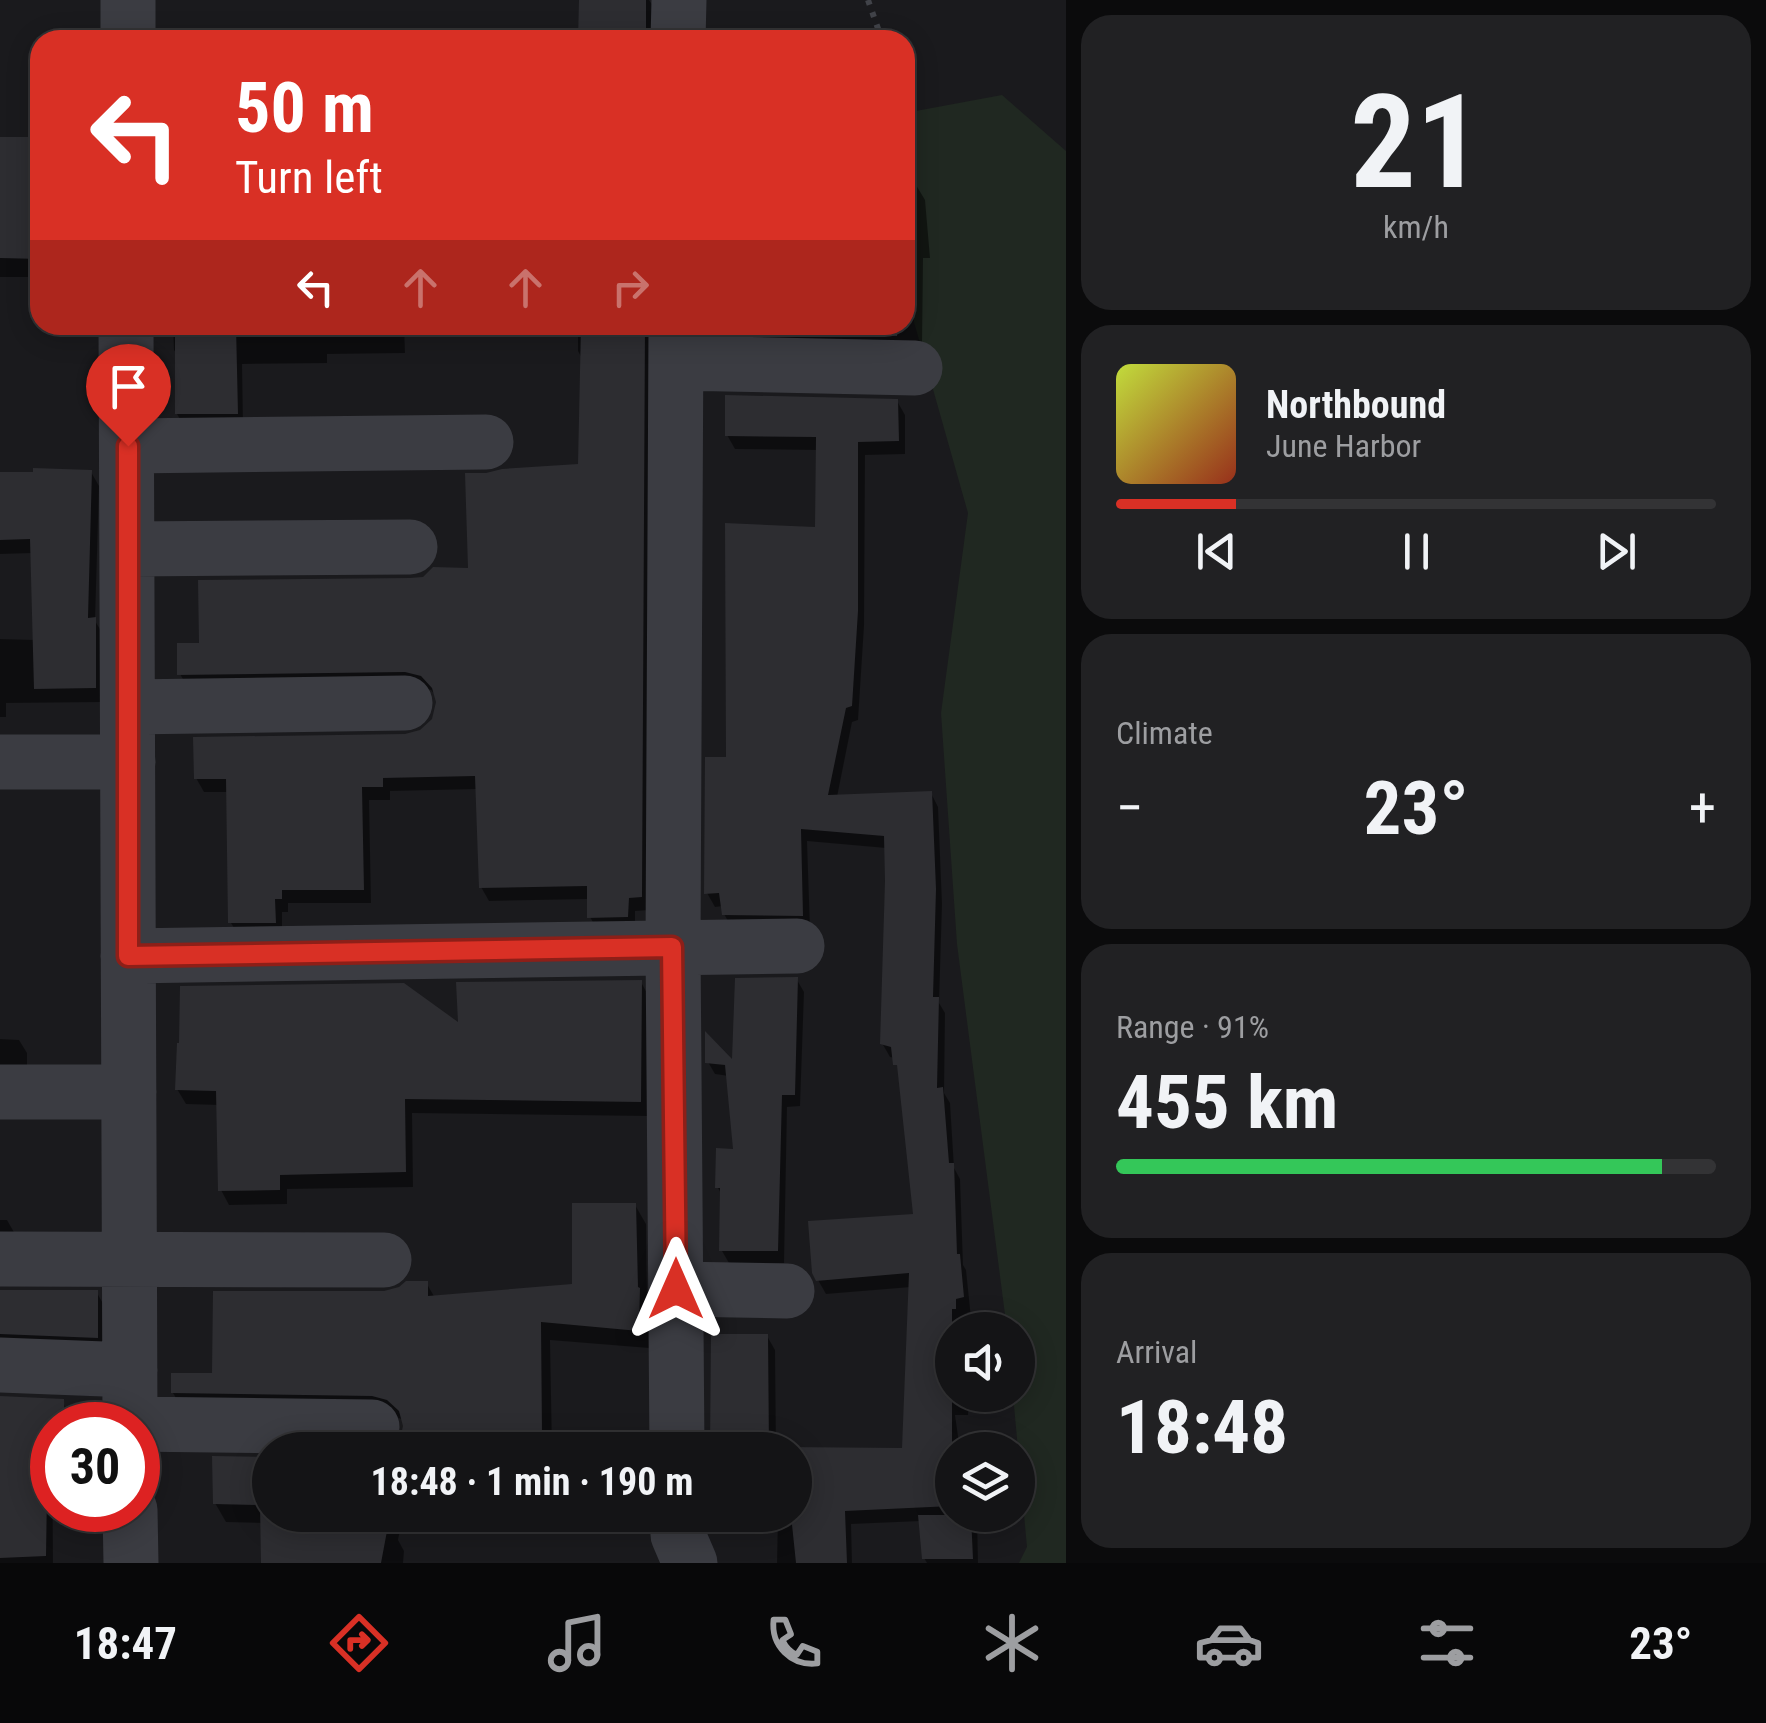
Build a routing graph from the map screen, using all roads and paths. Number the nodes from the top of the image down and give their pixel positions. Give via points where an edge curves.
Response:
1 (128, 0) edge
2 (679, 0) edge
3 (868, 0) edge
4 (128, 30) edge
5 (678, 30) edge
6 (878, 30) edge
7 (126, 335) edge
8 (676, 344) edge
9 (810, 345) edge
10 (915, 368) dead end
11 (486, 442) dead end
12 (128, 446) junction
13 (410, 547) dead end
14 (128, 548) junction
15 (404, 703) dead end
16 (128, 708) junction
17 (0, 762) edge
18 (128, 762) junction
19 (797, 946) dead end
20 (672, 947) junction
21 (128, 956) junction
22 (0, 1092) edge
23 (128, 1092) junction
24 (0, 1259) edge
25 (130, 1260) junction
26 (384, 1260) dead end
27 (676, 1289) junction
28 (788, 1291) dead end
29 (0, 1365) edge
30 (130, 1370) junction
31 (130, 1402) edge
32 (160, 1425) edge
33 (372, 1426) dead end
34 (677, 1432) edge
35 (130, 1532) edge
36 (678, 1532) edge
37 (131, 1563) edge
38 (690, 1563) edge

1 - 4 street
2 - 5 street
3 - 6 path
7 - 12 street
8 - 9 street
8 - 20 street
9 - 10 street
11 - 12 street
12 - 14 street
13 - 14 street
14 - 16 street
15 - 16 street
16 - 18 street
17 - 18 street
18 - 21 street
19 - 20 street
20 - 21 street
20 - 27 street
21 - 23 street
22 - 23 street
23 - 25 street
24 - 25 street
25 - 26 street
25 - 30 street
27 - 28 street
27 - 34 street
29 - 30 street
30 - 31 street
32 - 33 street
35 - 37 street
36 - 38 street

